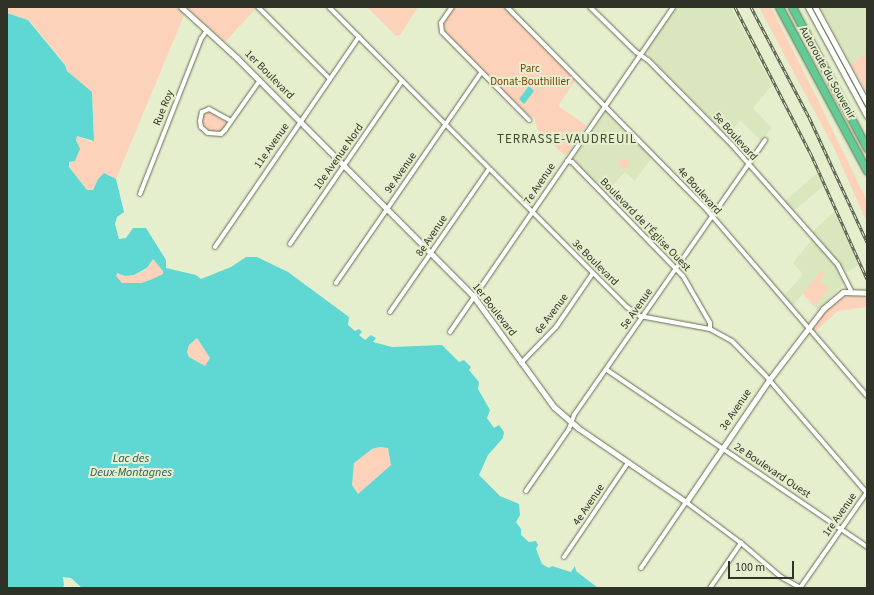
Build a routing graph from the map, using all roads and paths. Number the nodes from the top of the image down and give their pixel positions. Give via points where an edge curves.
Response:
1 (181, 7) edge
2 (258, 7) edge
3 (329, 7) edge
4 (452, 7) edge
5 (507, 7) edge
6 (590, 7) edge
7 (673, 7) edge
8 (779, 7) edge
9 (792, 7) edge
10 (808, 7) edge
11 (815, 7) edge
12 (207, 30) junction
13 (360, 37) junction
14 (640, 56) junction
15 (482, 73) junction
16 (330, 79) junction
17 (260, 80) junction
18 (402, 81) junction
19 (867, 103) edge
20 (606, 106) junction
21 (867, 116) edge
22 (529, 120) dead end
23 (231, 121) junction
24 (300, 121) junction
25 (446, 125) junction
26 (765, 140) dead end
27 (867, 148) edge
28 (567, 161) junction
29 (748, 164) junction
30 (343, 165) junction
31 (489, 169) junction
32 (867, 171) edge
33 (140, 194) dead end
34 (387, 209) junction
35 (532, 212) junction
36 (711, 216) junction
37 (290, 244) dead end
38 (215, 247) dead end
39 (431, 253) junction
40 (676, 268) junction
41 (593, 273) junction
42 (336, 283) dead end
43 (851, 291) junction
44 (867, 294) edge
45 (474, 297) junction
46 (390, 312) dead end
47 (642, 317) junction
48 (808, 328) junction
49 (710, 329) junction
50 (450, 332) dead end
51 (521, 363) junction
52 (606, 370) junction
53 (769, 380) junction
54 (867, 396) edge
55 (571, 422) junction
56 (722, 448) junction
57 (628, 463) junction
58 (526, 491) dead end
59 (867, 492) edge
60 (686, 502) junction
61 (841, 529) junction
62 (741, 543) junction
63 (867, 547) edge
64 (564, 557) dead end
65 (641, 568) dead end
66 (710, 588) edge
67 (800, 588) edge

1 - 12 street, 1er Boulevard
2 - 16 street
3 - 13 street, 3e Boulevard
4 - 15 street via 441,23 442,32
5 - 20 street, 4e Boulevard
6 - 14 street, 5e Boulevard
7 - 14 street, 7e Avenue
8 - 32 highway, Autoroute du Souvenir
9 - 27 highway, Autoroute du Souvenir
10 - 21 street
11 - 19 street
12 - 17 street, 1er Boulevard
12 - 33 street, Rue Roy via 201,39
13 - 16 street, 11e Avenue
13 - 18 street, 3e Boulevard
14 - 20 street, 7e Avenue
14 - 29 street, 5e Boulevard via 695,107
15 - 22 street
15 - 25 street, 9e Avenue
16 - 24 street, 11e Avenue
17 - 23 street
17 - 24 street, 1er Boulevard
18 - 25 street, 3e Boulevard
18 - 30 street, 10e Avenue Nord
20 - 28 street, 7e Avenue
20 - 36 street, 4e Boulevard
23 - 23 street via 209,109 202,112 200,121 205,131 216,136 223,133
24 - 30 street, 1er Boulevard
24 - 38 street, 11e Avenue
25 - 31 street, 3e Boulevard
25 - 34 street, 9e Avenue
26 - 29 street, 5e Avenue
28 - 35 street, 7e Avenue
28 - 40 street, Boulevard de l'Église Ouest via 572,162
29 - 36 street, 5e Avenue
29 - 43 street, 5e Boulevard via 838,266
30 - 34 street, 1er Boulevard
30 - 37 street, 10e Avenue Nord
31 - 35 street, 3e Boulevard
31 - 39 street, 8e Avenue
34 - 39 street, 1er Boulevard
34 - 42 street, 9e Avenue
35 - 41 street, 3e Boulevard
35 - 45 street, 7e Avenue
36 - 40 street, 5e Avenue
36 - 48 street, 4e Boulevard
39 - 45 street, 1er Boulevard
39 - 46 street, 8e Avenue
40 - 47 street, 5e Avenue
40 - 49 street, Boulevard de l'Église Ouest via 689,286
41 - 47 street, 3e Boulevard via 627,307
41 - 51 street, 6e Avenue via 556,327
43 - 44 street
43 - 48 street, 3e Avenue via 843,292 831,300
45 - 50 street, 7e Avenue
45 - 51 street, 1er Boulevard
47 - 49 street, 3e Boulevard
47 - 52 street, 5e Avenue
48 - 53 street, 3e Avenue
48 - 54 street, 4e Boulevard
49 - 53 street, 3e Boulevard via 732,341
51 - 55 street, 1er Boulevard via 549,401
52 - 55 street, 5e Avenue
52 - 56 street, 2e Boulevard Ouest
53 - 56 street, 3e Avenue
53 - 59 street, 3e Boulevard
55 - 57 street, 1er Boulevard
55 - 58 street, 5e Avenue
56 - 60 street, 3e Avenue
56 - 61 street, 2e Boulevard Ouest
57 - 60 street, 1er Boulevard
57 - 64 street, 4e Avenue
59 - 61 street, 1re Avenue
60 - 62 street, 1er Boulevard
60 - 65 street, 3e Avenue
61 - 63 street, 2e Boulevard Ouest
61 - 67 street, 1re Avenue
62 - 66 street
62 - 67 street, 1er Boulevard via 781,577

